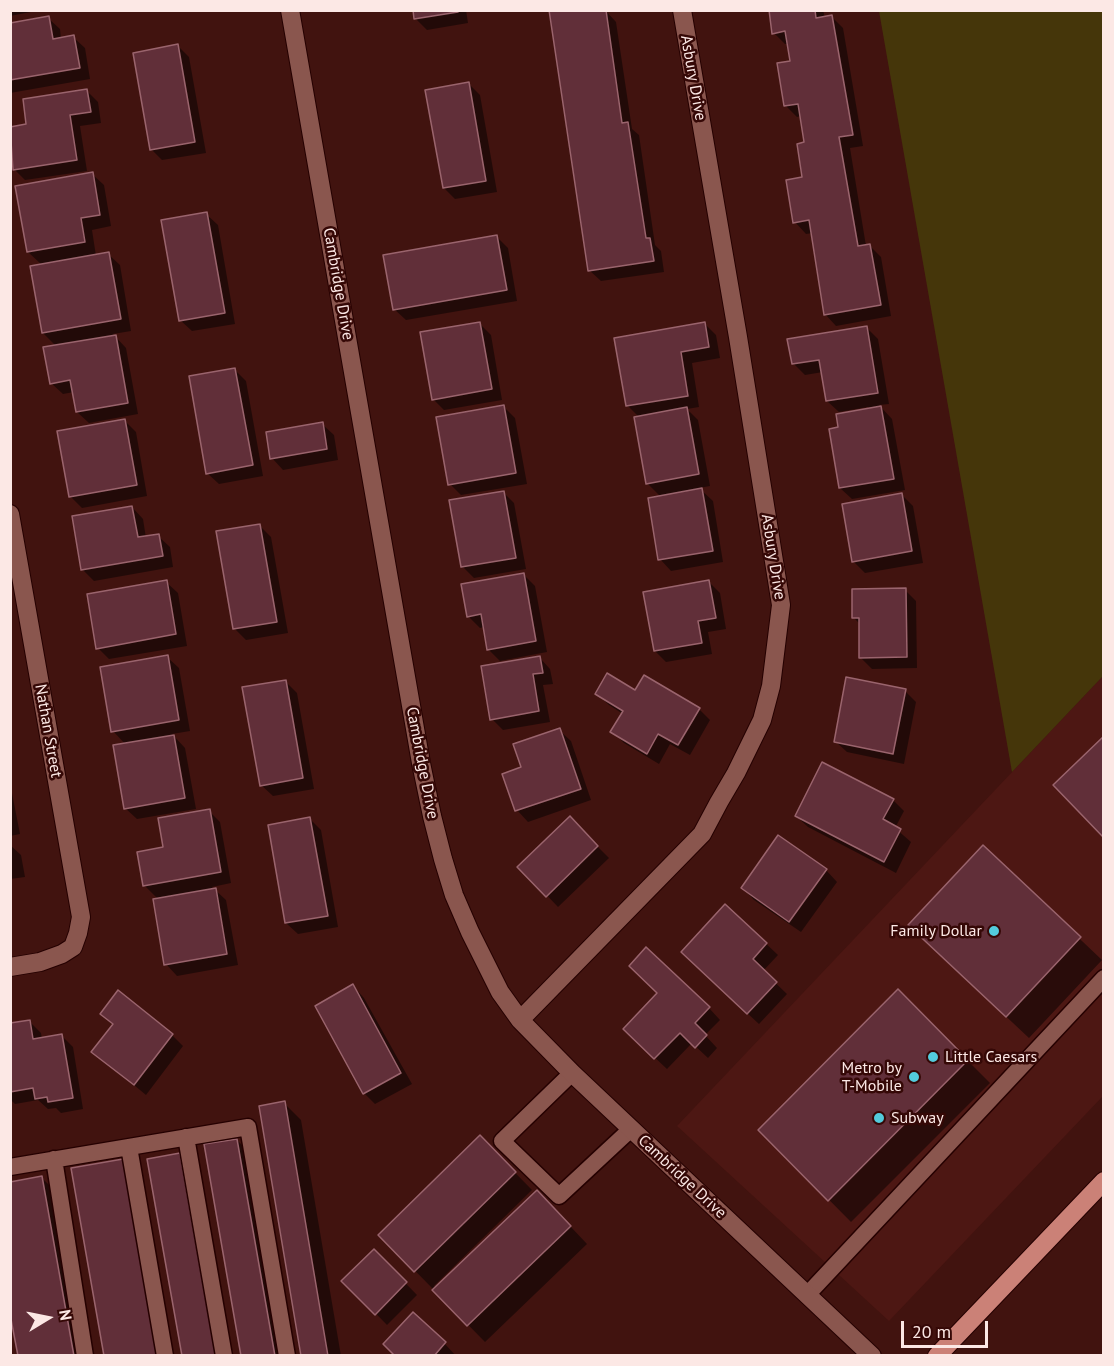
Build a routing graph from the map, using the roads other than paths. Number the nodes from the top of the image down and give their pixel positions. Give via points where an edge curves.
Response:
1 (290, 10) edge
2 (682, 10) edge
3 (10, 514) edge
4 (10, 967) edge
5 (1104, 978) edge
6 (520, 1020) junction
7 (572, 1073) junction
8 (631, 1129) junction
9 (186, 1137) junction
10 (129, 1147) junction
11 (54, 1160) junction
12 (10, 1167) edge
13 (1104, 1181) edge
14 (807, 1295) junction
15 (86, 1356) edge
16 (165, 1356) edge
17 (224, 1356) edge
18 (286, 1356) edge
19 (872, 1356) edge
20 (937, 1356) edge

1 - 6 street, Cambridge Drive via 432,816 454,895 500,992
2 - 6 street, Asbury Drive via 781,605 771,686 762,720 702,834
3 - 4 street, Nathan Street via 81,917 73,947 40,962
5 - 14 lane
6 - 7 street, Cambridge Drive
7 - 8 street, Cambridge Drive
7 - 8 lane via 502,1141 559,1196
8 - 14 street, Cambridge Drive
9 - 10 lane
9 - 17 lane
9 - 18 lane via 248,1127
10 - 11 lane
10 - 16 lane
11 - 12 lane
11 - 15 lane
13 - 20 main road
14 - 19 street, Cambridge Drive

